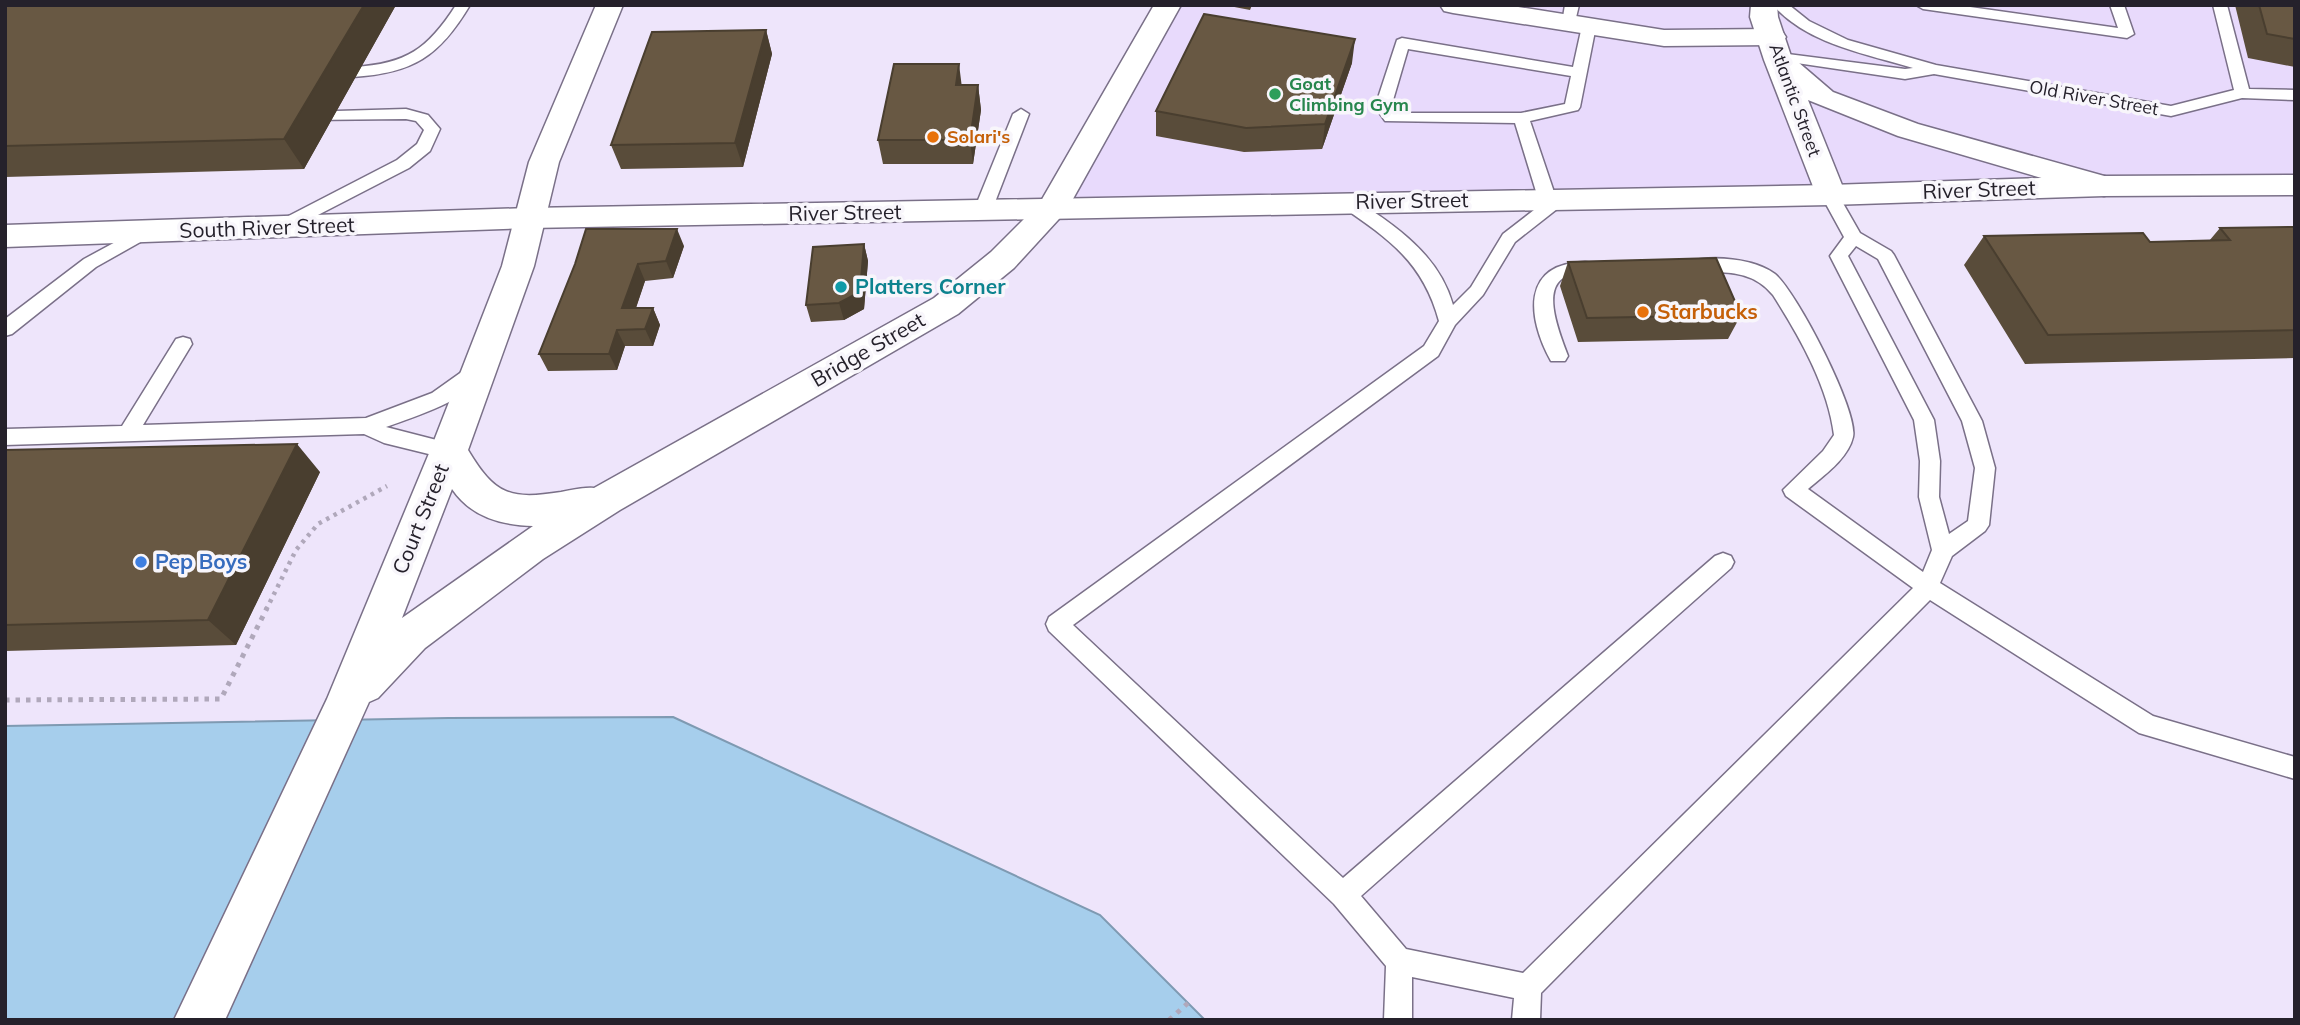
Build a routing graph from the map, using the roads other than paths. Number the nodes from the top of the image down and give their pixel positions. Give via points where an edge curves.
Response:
1 (463, 5) edge
2 (610, 5) edge
3 (1168, 5) edge
4 (1453, 5) edge
5 (1764, 5) edge
6 (1780, 5) edge
7 (1923, 5) edge
8 (2117, 5) edge
9 (2220, 5) edge
10 (1577, 18) edge
11 (1776, 51) junction
12 (1934, 69) junction
13 (1579, 73) junction
14 (320, 74) edge
15 (2242, 93) junction
16 (2295, 95) edge
17 (1021, 114) dead end
18 (293, 116) edge
19 (1521, 118) junction
20 (2104, 186) junction
21 (2293, 186) edge
22 (1830, 195) junction
23 (1555, 198) junction
24 (1347, 202) junction
25 (1053, 208) junction
26 (983, 210) junction
27 (529, 218) junction
28 (281, 228) junction
29 (145, 232) junction
30 (5, 236) edge
31 (1853, 237) junction
32 (1680, 266) edge
33 (1611, 268) edge
34 (1448, 321) junction
35 (5, 329) edge
36 (183, 344) dead end
37 (1558, 356) dead end
38 (481, 368) junction
39 (367, 426) junction
40 (128, 433) junction
41 (5, 437) edge
42 (449, 451) junction
43 (606, 499) junction
44 (1943, 550) junction
45 (1723, 562) dead end
46 (1928, 587) junction
47 (347, 702) junction
48 (2295, 768) edge
49 (1343, 895) junction
50 (1399, 961) junction
51 (1528, 987) junction
52 (199, 1020) edge
53 (1398, 1020) edge
54 (1526, 1020) edge

1 - 14 lane via 440,43 417,58 394,68
2 - 27 main road, Court Street via 544,162
3 - 25 main road, Bridge Street
4 - 10 main road, Old River Street
5 - 11 main road, Atlantic Street
6 - 12 lane, Old River Street via 1843,43
7 - 8 lane via 2127,34
9 - 15 lane
10 - 11 main road, Old River Street via 1664,38
10 - 13 lane
11 - 12 lane, Old River Street via 1905,74
11 - 20 main road via 1823,98 1908,130
11 - 22 main road, Atlantic Street
12 - 15 lane, Old River Street via 2171,111
13 - 19 lane via 1572,107
13 - 19 lane via 1402,43 1383,107 1391,118
15 - 16 lane, Old River Street
17 - 26 lane
18 - 28 lane via 406,114 422,118 432,129 424,147 403,163
19 - 23 lane
20 - 21 main road, River Street
20 - 22 main road, River Street
22 - 23 main road, River Street
22 - 31 lane
23 - 24 main road, River Street
23 - 34 lane via 1509,238 1477,291
24 - 25 main road, River Street
24 - 34 lane via 1399,237 1427,266 1444,298
25 - 26 main road, River Street
25 - 43 main road, Bridge Street via 1008,258 946,306
26 - 27 main road, River Street
27 - 28 main road, South River Street
27 - 38 main road, Court Street via 518,266
28 - 29 main road, South River Street
29 - 30 main road, South River Street
29 - 35 lane via 90,264
31 - 44 lane via 1839,256 1924,420 1929,497
31 - 44 lane via 1885,255 1972,421 1985,468 1978,525
32 - 46 lane via 1749,269 1770,280 1785,296 1834,397 1844,435 1838,449 1793,490
33 - 37 lane via 1570,269 1555,273 1546,284 1546,317
34 - 49 lane via 1431,351 1057,624
36 - 40 lane
38 - 39 lane via 432,402
38 - 42 main road, Court Street
39 - 40 lane
39 - 42 lane via 384,435
40 - 41 lane
42 - 43 main road, Bridge Street via 480,496 505,508 540,510
42 - 47 main road, Court Street
43 - 47 main road, Bridge Street via 420,628
44 - 46 lane
45 - 49 lane
46 - 48 lane via 2147,725
46 - 51 lane
47 - 52 main road, Court Street
49 - 50 lane
50 - 51 lane
50 - 53 lane
51 - 54 lane

